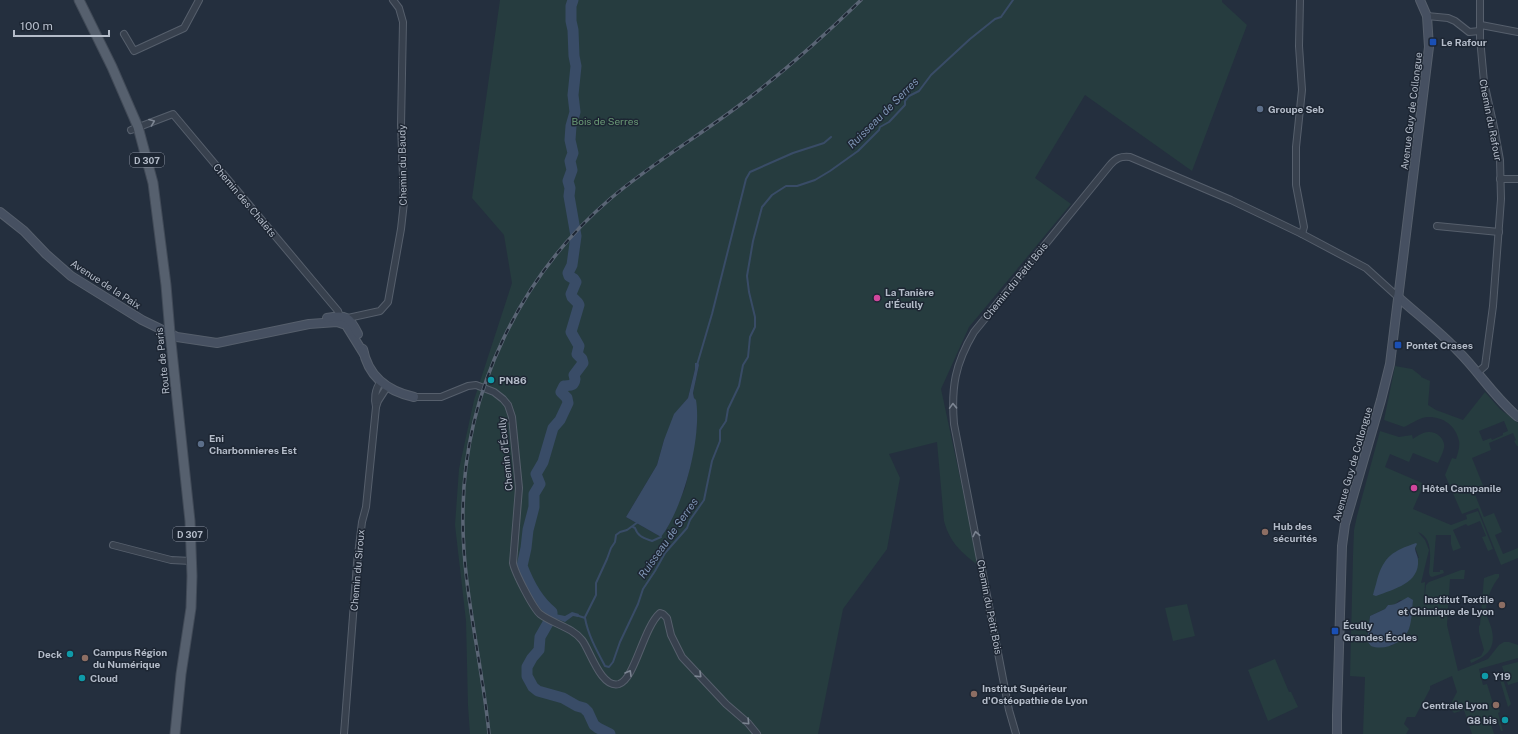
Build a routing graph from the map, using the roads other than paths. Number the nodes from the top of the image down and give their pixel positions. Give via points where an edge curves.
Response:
1 (79, 0) edge
2 (198, 0) edge
3 (393, 0) edge
4 (1300, 0) edge
5 (1420, 0) edge
6 (1480, 0) edge
7 (1427, 16) junction
8 (1481, 28) junction
9 (1518, 32) edge
10 (124, 34) dead end
11 (134, 128) junction
12 (1500, 179) junction
13 (1518, 179) edge
14 (0, 212) edge
15 (1437, 226) dead end
16 (1499, 232) junction
17 (1302, 234) junction
18 (1398, 297) junction
19 (343, 319) junction
20 (170, 333) junction
21 (1477, 373) junction
22 (384, 385) junction
23 (414, 398) joint
24 (1518, 417) edge
25 (113, 545) dead end
26 (192, 561) junction
27 (175, 734) edge
28 (344, 734) edge
29 (757, 734) edge
30 (1016, 734) edge
31 (1338, 734) edge

1 - 11 main road, Route de Paris / D 307 via 112,67
2 - 10 street via 184,28 134,52
3 - 19 street, Chemin du Baudy via 403,22 401,125 404,202 401,229 388,302 380,311
4 - 17 street via 1299,46 1302,90 1296,147 1296,185 1304,227
5 - 7 main road, Avenue Guy de Collongue
6 - 8 street, Chemin du Rafour
7 - 8 street via 1448,18 1469,32
7 - 18 main road, Avenue Guy de Collongue via 1429,47 1406,225 1405,273
8 - 9 street
8 - 12 street, Chemin du Rafour via 1484,82 1500,160
11 -> 19 street, Chemin des Chalets via 173,114
11 - 20 main road, Route de Paris / D 307 via 153,183
12 - 13 street
12 - 16 street, Chemin du Rafour
14 - 20 main road, Avenue de la Paix via 71,276 142,320
15 - 16 street
16 - 21 street, Chemin du Rafour via 1485,366
17 - 18 street, Chemin du Petit Bois via 1366,268
30 -> 17 street, Chemin du Petit Bois via 1009,710 954,424 954,387 965,347 974,332 1110,165 1122,156 1142,161
18 - 21 main road via 1431,324
18 - 31 main road, Avenue Guy de Collongue via 1387,378 1347,516 1342,546
19 - 20 main road via 217,343 176,337
19 - 22 main road via 372,373
20 - 26 main road, Route de Paris / D 307
21 - 24 main road via 1504,406
22 - 23 main road, Chemin d'Écully
22 - 28 street, Chemin du Siroux via 376,407 366,507 356,568
23 -> 29 street, Chemin d'Écully via 441,397 473,385 494,392 508,405 512,417 519,488 513,563 516,573 537,611 577,635 608,681 620,684 626,680 652,622 660,613 663,614 667,618 671,635 682,657
25 - 26 street via 170,560
26 - 27 main road, Route de Paris / D 307 via 191,608

